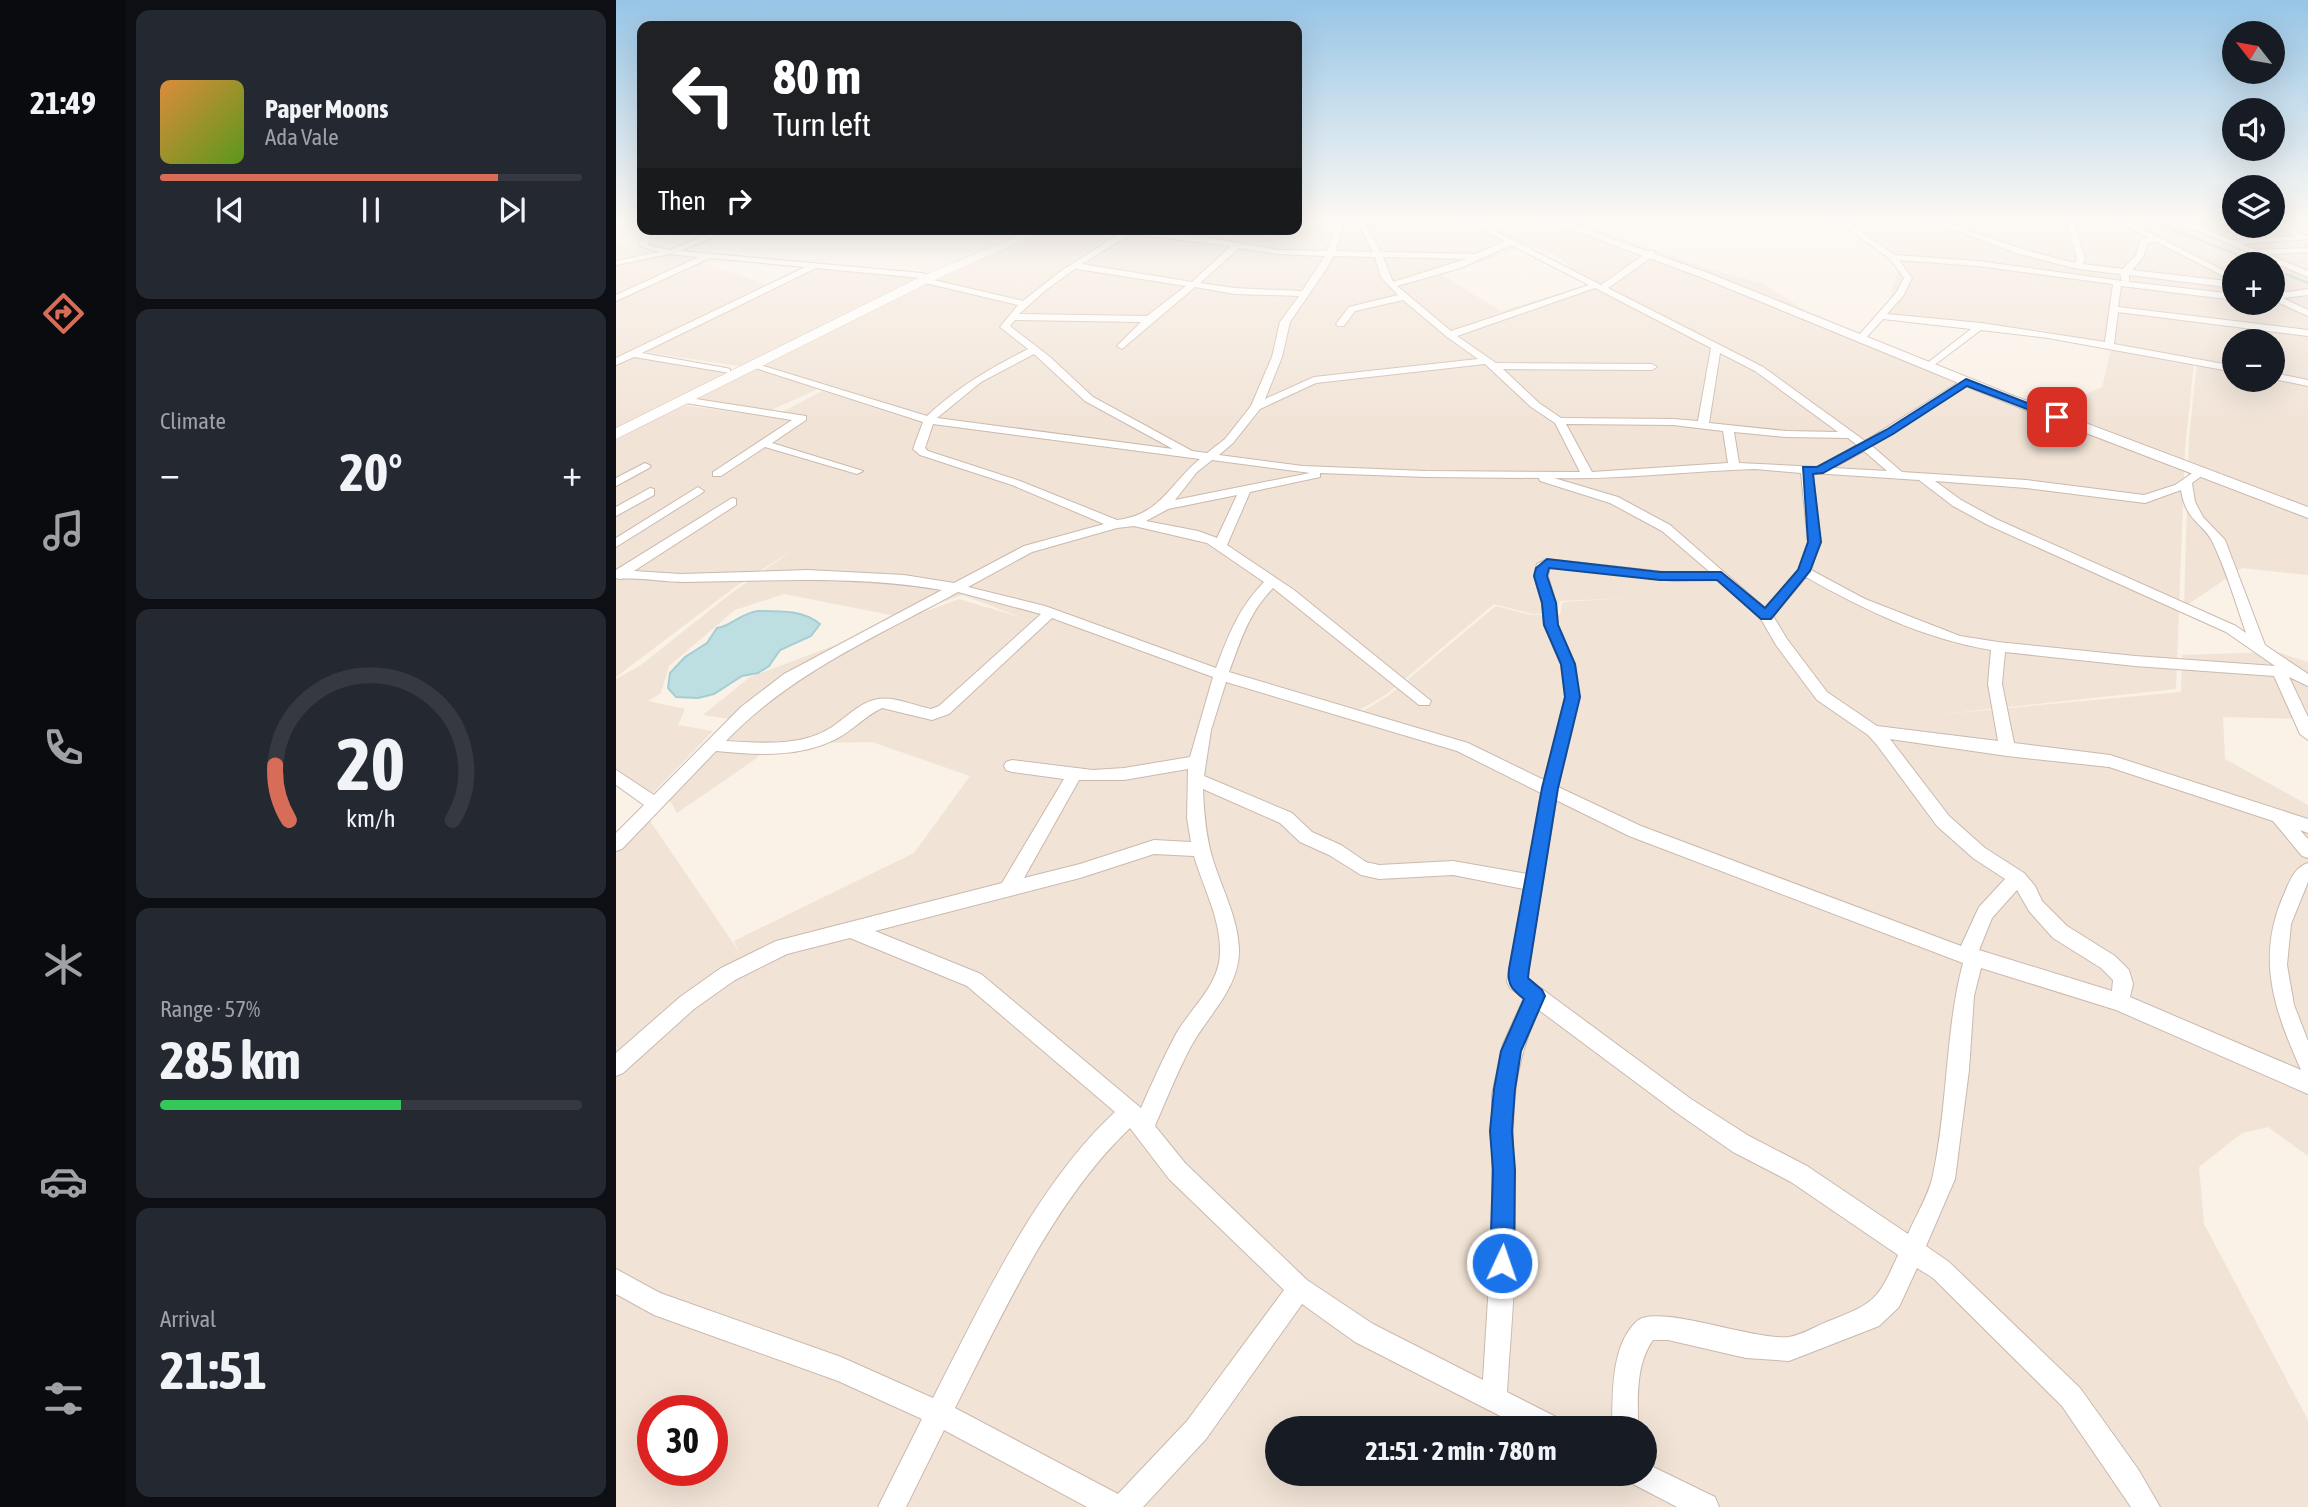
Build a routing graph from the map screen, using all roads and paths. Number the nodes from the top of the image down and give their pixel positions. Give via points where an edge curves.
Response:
1 (635, 289) edge
2 (766, 289) edge
3 (899, 289) edge
4 (901, 289) edge
5 (967, 289) edge
6 (1045, 289) edge
7 (1187, 289) edge
8 (1231, 289) edge
9 (1306, 289) edge
10 (1396, 289) edge
11 (1594, 289) edge
12 (1601, 289) edge
13 (1743, 289) edge
14 (1903, 289) edge
15 (2116, 289) edge
16 (2160, 289) edge
17 (2308, 292) edge
18 (1304, 293) junction
19 (2222, 296) edge
20 (1405, 297) junction
21 (2285, 297) edge
22 (616, 298) edge
23 (2285, 303) edge
24 (1025, 304) junction
25 (2113, 309) junction
26 (2308, 313) edge
27 (1883, 316) junction
28 (1011, 317) junction
29 (1149, 319) junction
30 (1341, 324) dead end
31 (1981, 326) junction
32 (2308, 333) edge
33 (1450, 335) junction
34 (1862, 337) junction
35 (2109, 345) junction
36 (1122, 346) dead end
37 (1716, 347) junction
38 (1034, 350) junction
39 (616, 351) edge
40 (632, 354) junction
41 (616, 362) edge
42 (1490, 363) junction
43 (751, 365) junction
44 (1929, 366) junction
45 (1652, 367) dead end
46 (2222, 367) edge
47 (726, 371) junction
48 (2285, 378) edge
49 (1966, 382) junction
50 (2308, 383) edge
51 (683, 400) junction
52 (1256, 407) junction
53 (929, 421) junction
54 (1559, 421) junction
55 (616, 425) edge
56 (1703, 425) junction
57 (1728, 428) junction
58 (616, 434) edge
59 (1849, 435) junction
60 (765, 444) junction
61 (1864, 445) junction
62 (1203, 458) junction
63 (645, 466) dead end
64 (1734, 467) junction
65 (1330, 470) junction
66 (1813, 470) junction
67 (857, 471) dead end
68 (2202, 472) junction
69 (717, 474) dead end
70 (1540, 474) junction
71 (1898, 475) junction
72 (1593, 476) junction
73 (1922, 477) junction
74 (616, 483) edge
75 (2186, 484) junction
76 (1245, 489) junction
77 (698, 491) dead end
78 (650, 492) dead end
79 (732, 502) dead end
80 (1164, 506) junction
81 (616, 512) edge
82 (1639, 513) junction
83 (2308, 513) edge
84 (1134, 522) junction
85 (1116, 524) junction
86 (616, 542) edge
87 (1220, 545) junction
88 (1804, 571) junction
89 (618, 574) edge
90 (1721, 576) junction
91 (1271, 582) junction
92 (957, 589) junction
93 (1050, 613) junction
94 (1766, 616) junction
95 (2258, 646) junction
96 (1998, 647) junction
97 (2286, 671) junction
98 (1221, 675) junction
99 (2308, 681) edge
100 (1424, 701) dead end
101 (1873, 731) junction
102 (2308, 734) edge
103 (713, 745) junction
104 (2007, 750) junction
105 (1012, 766) dead end
106 (1195, 771) junction
107 (1075, 774) junction
108 (616, 776) edge
109 (1550, 788) junction
110 (654, 804) junction
111 (2280, 818) junction
112 (2307, 822) edge
113 (616, 844) edge
114 (1201, 849) junction
115 (2308, 850) edge
116 (2308, 870) edge
117 (2018, 878) junction
118 (1533, 883) junction
119 (1009, 888) junction
120 (848, 929) junction
121 (1970, 957) junction
122 (1535, 996) junction
123 (2119, 1002) junction
124 (2308, 1064) edge
125 (616, 1066) edge
126 (2308, 1084) edge
127 (1137, 1120) junction
128 (1913, 1251) junction
129 (616, 1280) edge
130 (1298, 1288) junction
131 (1494, 1399) junction
132 (940, 1414) junction
133 (1527, 1416) edge
134 (1625, 1416) edge
135 (1657, 1483) edge
136 (892, 1507) edge
137 (1114, 1507) edge
138 (1124, 1507) edge
139 (1705, 1507) edge
140 (2146, 1507) edge

1 - 22 street
2 - 40 street
3 - 47 main road
4 - 43 main road
5 - 24 street
6 - 24 street
7 - 29 street
8 - 18 street
9 - 18 street
10 - 20 street
11 - 33 street
12 - 37 street
13 - 34 street
14 - 27 street
15 - 25 street
16 - 19 street
17 - 21 street
18 - 52 street via 1285,322 1277,357
20 - 30 street via 1352,309
20 - 33 street
23 - 26 street
24 - 28 street
25 - 32 street
25 - 35 street
27 - 31 street
27 - 34 street
28 - 29 street
28 - 38 street via 1006,330
29 - 36 street
31 - 35 street
31 - 44 street
33 - 42 street
34 - 44 street
35 - 46 street
37 - 56 street
37 - 59 street via 1759,369
38 - 53 street via 977,380
38 - 62 street via 1089,400
39 - 40 street
40 - 41 street
40 - 47 street
42 - 45 street
42 - 52 street via 1314,380
42 - 54 street
43 - 51 main road
43 - 53 street
44 - 49 street
47 - 55 main road
48 - 50 street
49 - 61 street
49 - 68 street
51 - 58 main road
51 - 60 street via 802,418
52 - 62 street via 1229,441
53 - 62 street
53 - 85 street via 919,449 924,453 1016,483
54 - 56 street
54 - 72 street
56 - 57 street
57 - 59 street
57 - 64 street
59 - 61 street
60 - 67 street
60 - 69 street
61 - 66 street
61 - 71 street
62 - 65 street
62 - 80 street
63 - 74 street
64 - 66 street
64 - 72 street
65 - 70 street
65 - 76 street
66 - 71 street
66 - 88 street via 1814,542
68 - 75 street
68 - 83 street
70 - 72 street
70 - 82 street via 1547,481 1614,500
71 - 73 street
72 - 82 street
73 - 75 street via 2145,499
73 - 95 street via 1992,522 2197,613
75 - 95 street via 2198,519 2219,540
76 - 80 street
76 - 87 street
77 - 86 street
78 - 81 street
79 - 89 street
80 - 84 street
82 - 90 street via 1685,542
84 - 85 street
84 - 87 street via 1194,534
85 - 92 street via 1028,549
87 - 91 street
88 - 94 street
88 - 96 street via 1860,602 1957,640
89 - 92 street via 681,578 808,574 904,579
90 - 94 street
90 - 109 street via 1665,577 1547,563 1542,568 1551,625 1568,664 1572,697
91 - 98 street via 1243,617
91 - 100 street
92 - 93 street
92 - 103 street via 789,678 746,711
93 - 98 street
93 - 103 street via 944,710 932,715 881,702 812,742 751,749
94 - 101 street via 1822,696
95 - 97 street
96 - 97 street
96 - 104 street via 1995,684
97 - 99 street
97 - 102 street
98 - 106 street via 1199,741
98 - 109 street via 1442,740
101 - 104 street
101 - 117 street via 1943,821 1979,853
103 - 110 street
104 - 111 street via 2110,761
105 - 107 street
106 - 107 street
106 - 114 street
106 - 118 street via 1286,818 1307,837 1361,868 1379,872 1453,868
107 - 119 street
108 - 110 street
109 - 118 street
109 - 121 street via 1635,831
110 - 113 street
111 - 112 street
111 - 115 street
114 - 119 street via 1154,847
114 - 127 street via 1228,933 1229,965
116 - 124 street via 2282,920 2277,956 2283,1004
117 - 121 street via 1982,916 1973,933
117 - 123 street via 2035,906 2060,932 2122,976
118 - 122 street via 1517,982
119 - 120 street
120 - 125 street via 783,947 728,974 687,1003
120 - 127 street via 974,980
121 - 123 street
121 - 128 street via 1944,1179
122 - 128 street via 1684,1106 1798,1174
122 - 131 street via 1511,1051 1505,1089 1501,1131 1504,1236
123 - 126 street
127 - 130 street via 1177,1171
127 - 132 street via 1109,1131 1076,1168 959,1370
128 - 134 street via 1891,1299 1870,1317 1789,1349 1647,1328 1632,1353
128 - 140 street via 1941,1269 2071,1397
129 - 132 street via 654,1303 841,1370
130 - 131 street via 1364,1333
130 - 138 street via 1221,1403 1164,1471
131 - 133 street
132 - 136 street
132 - 137 street
135 - 139 street

